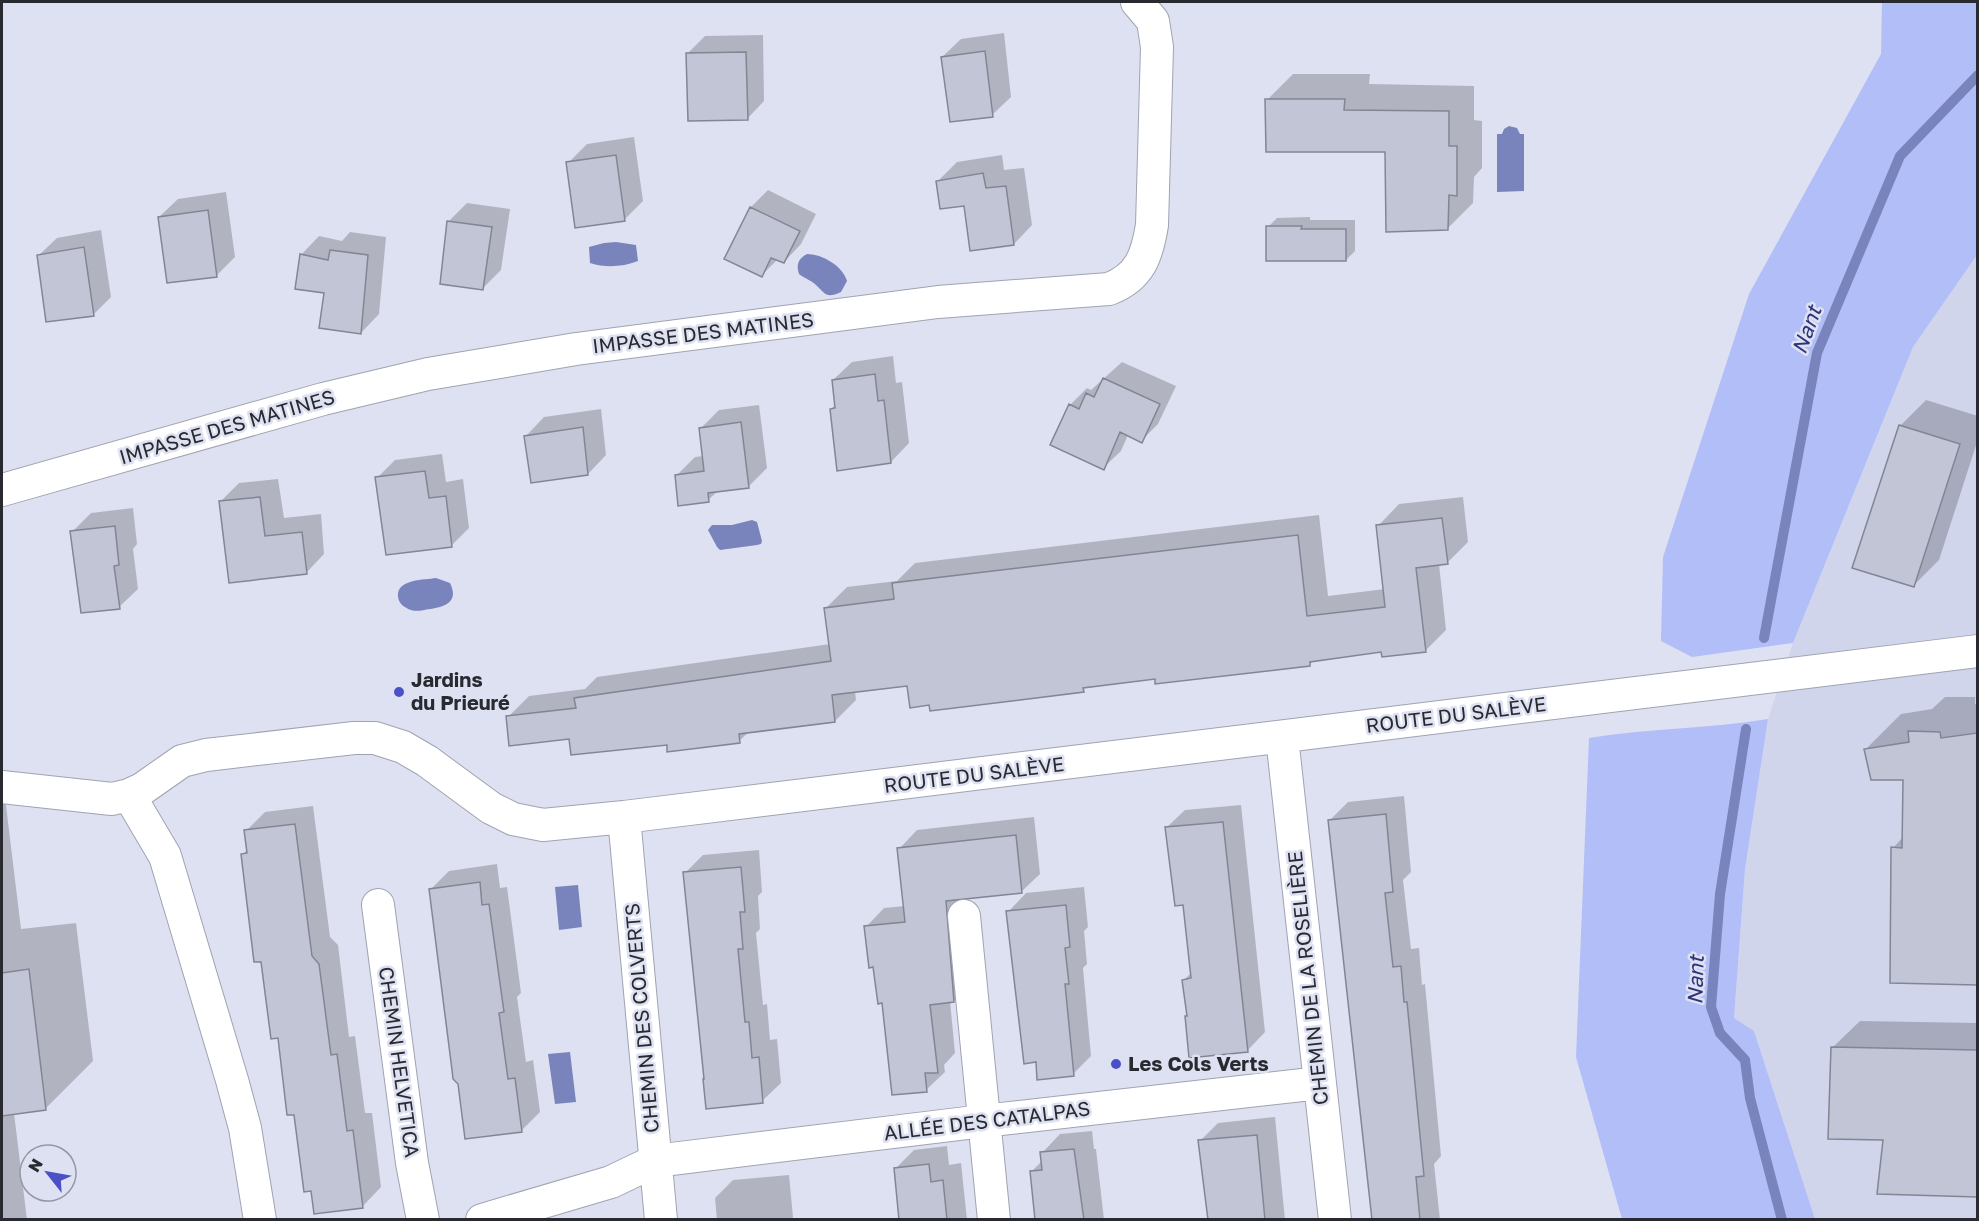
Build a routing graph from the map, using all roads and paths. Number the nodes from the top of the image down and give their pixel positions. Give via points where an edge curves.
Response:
1 (1137, 2) edge
2 (2, 490) edge
3 (1977, 651) edge
4 (1282, 737) junction
5 (2, 788) edge
6 (129, 795) junction
7 (624, 817) junction
8 (378, 905) dead end
9 (964, 916) dead end
10 (1320, 1083) junction
11 (984, 1121) junction
12 (655, 1161) junction
13 (260, 1220) edge
14 (423, 1220) edge
15 (482, 1220) edge
16 (661, 1220) edge
17 (994, 1220) edge
18 (1335, 1220) edge

1 - 2 street, IMPASSE DES MATINES via 1153,21 1157,47 1152,225 1139,267 1125,283 1109,289 938,302 576,349 428,374 323,399
3 - 4 street, ROUTE DU SALÈVE
4 - 7 street, ROUTE DU SALÈVE
4 - 10 street, CHEMIN DE LA ROSELIÈRE
5 - 6 street, ROUTE DU SALÈVE via 112,799
6 - 7 street, ROUTE DU SALÈVE via 182,761 198,757 375,738 403,747 427,761 491,808 513,819 543,825
6 - 13 street via 165,856 242,1119
7 - 12 street, CHEMIN DES COLVERTS
8 - 14 street, CHEMIN HELVETICA
9 - 11 street
10 - 11 street, ALLÉE DES CATALPAS
10 - 18 street, CHEMIN DE LA ROSELIÈRE
11 - 12 street, ALLÉE DES CATALPAS
11 - 17 street
12 - 15 street via 611,1182
12 - 16 street, CHEMIN DES COLVERTS

